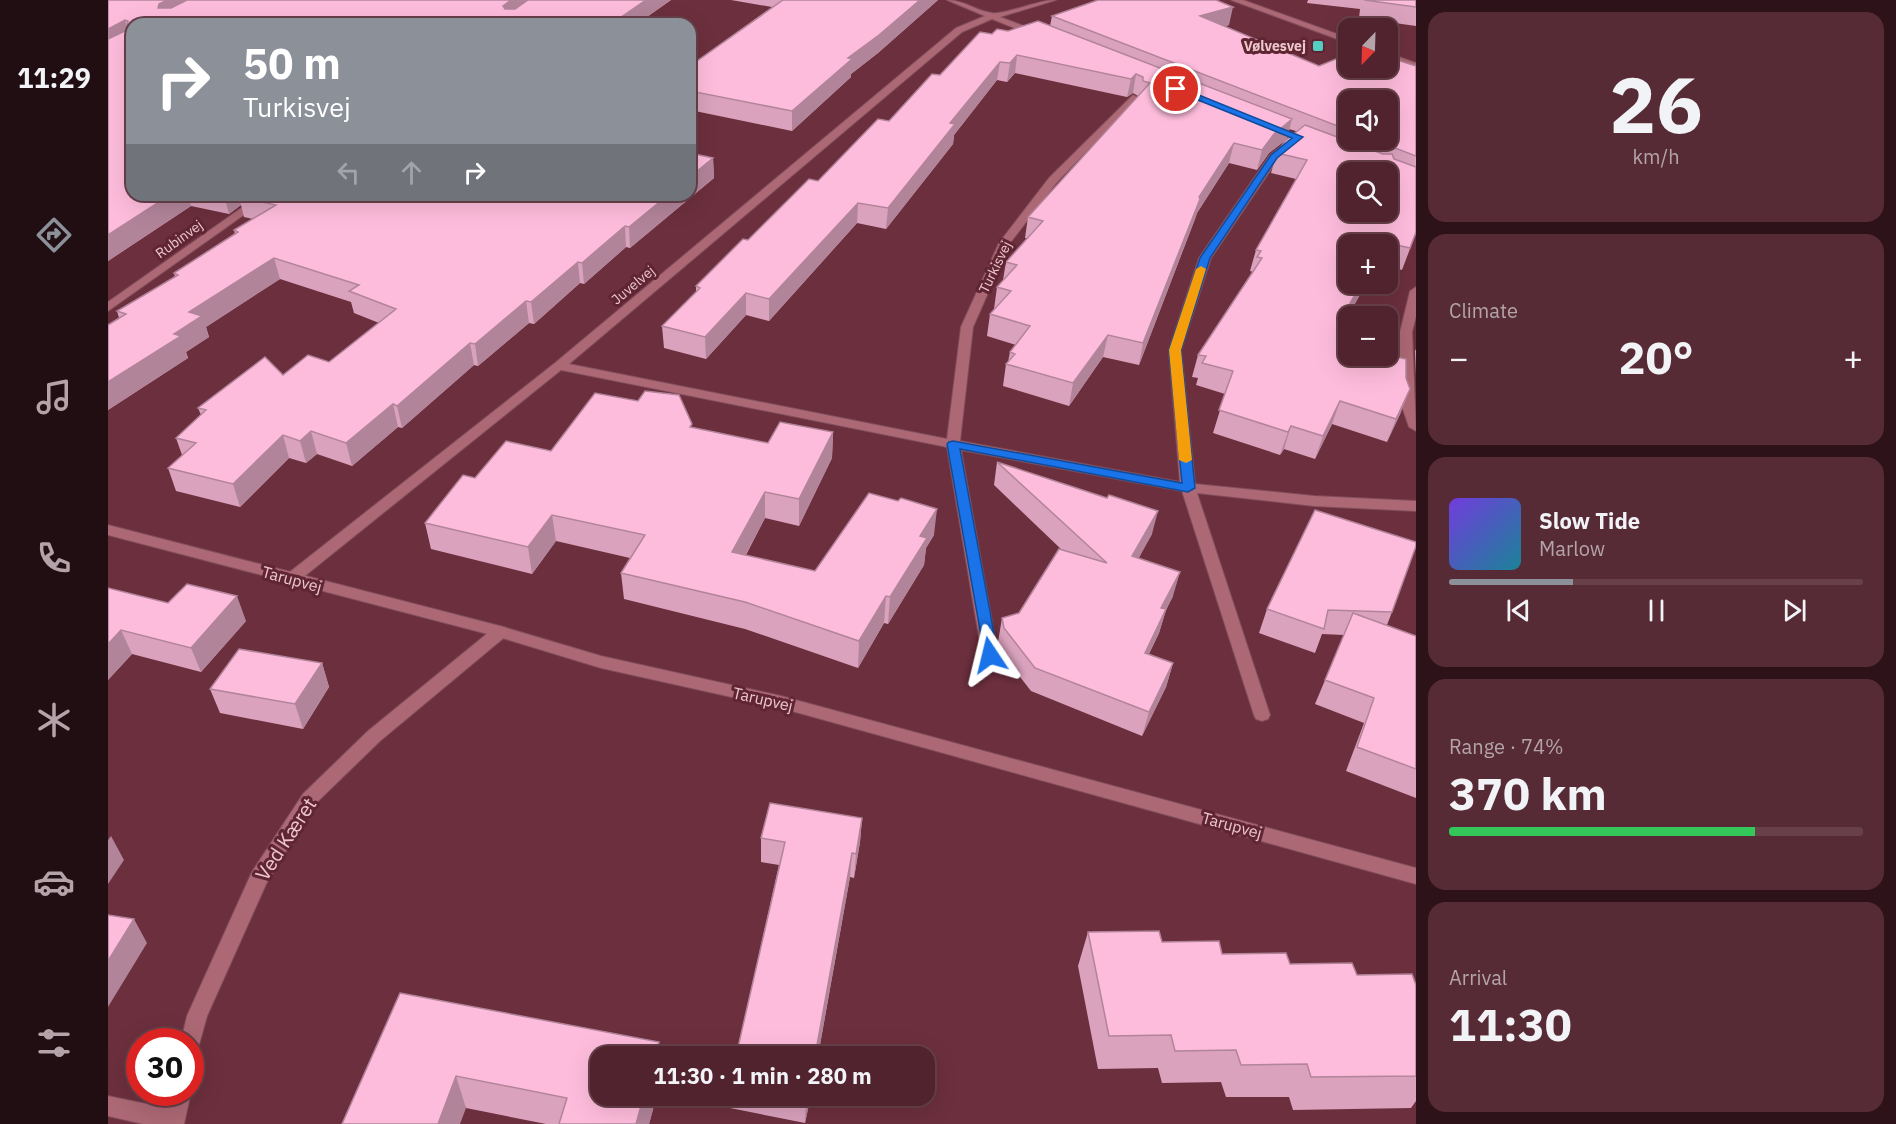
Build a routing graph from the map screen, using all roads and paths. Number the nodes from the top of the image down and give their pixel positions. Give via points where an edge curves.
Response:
1 (951, 0) edge
2 (1052, 0) edge
3 (1235, 0) edge
4 (993, 16) junction
5 (1338, 37) edge
6 (1050, 39) edge
7 (1398, 60) edge
8 (1416, 66) edge
9 (1133, 98) edge
10 (1293, 135) edge
11 (258, 201) edge
12 (1416, 291) edge
13 (108, 306) edge
14 (559, 366) junction
15 (1416, 427) edge
16 (953, 444) junction
17 (1188, 488) junction
18 (1416, 506) edge
19 (108, 530) edge
20 (291, 579) junction
21 (500, 632) junction
22 (990, 655) dead end
23 (1262, 715) dead end
24 (1416, 876) edge
25 (194, 1028) edge
26 (108, 1106) edge
27 (177, 1106) edge
28 (173, 1122) edge

1 - 4 street
2 - 4 street
3 - 5 street
4 - 6 street
4 - 14 street, Juvelvej via 959,30
7 - 8 street
9 - 16 street, Turkisvej via 1053,180 1005,243 967,327
10 - 17 street via 1205,258 1175,350
11 - 13 street, Rubinvej
12 - 15 street via 1406,332 1407,400
14 - 16 street
14 - 20 street, Juvelvej
16 - 17 street
16 - 22 street, Turkisvej
17 - 18 street via 1314,501
17 - 23 street
19 - 20 street, Tarupvej
20 - 21 street, Tarupvej
21 - 24 street, Tarupvej via 601,662 781,702
21 - 25 street, Ved Kæret via 374,736 309,799 259,878
26 - 28 street
27 - 28 street

